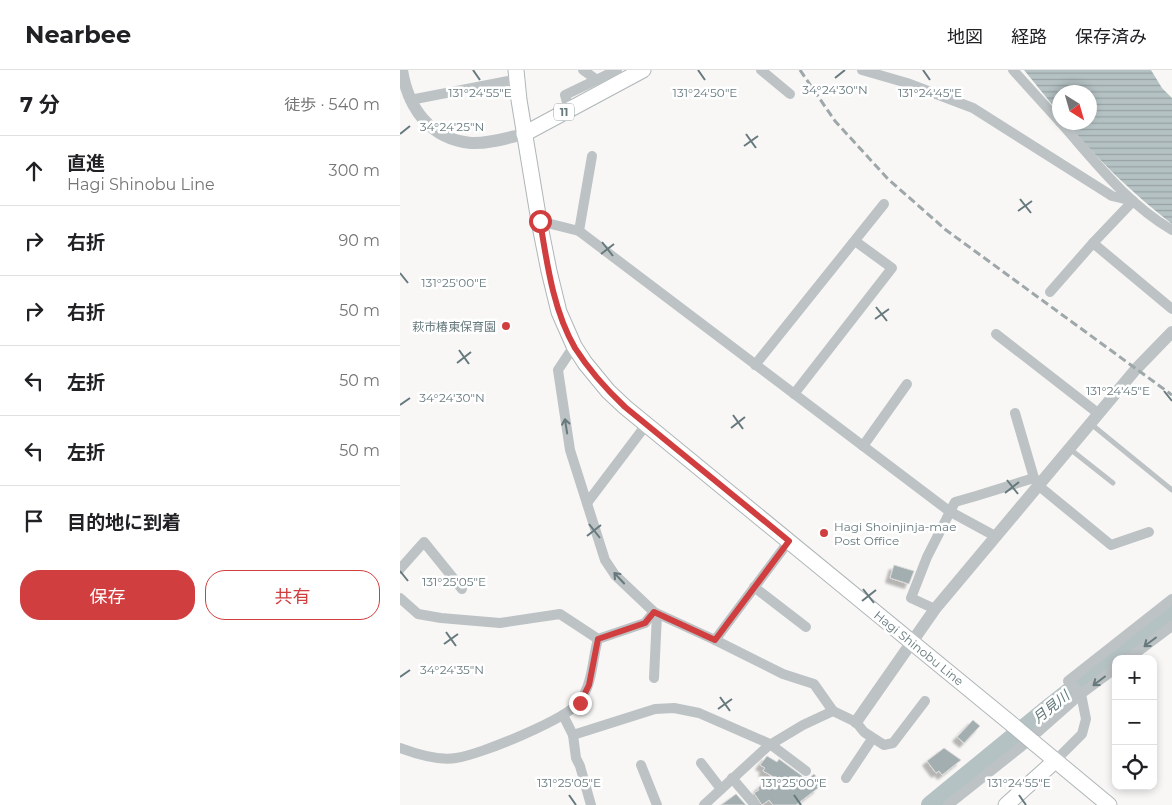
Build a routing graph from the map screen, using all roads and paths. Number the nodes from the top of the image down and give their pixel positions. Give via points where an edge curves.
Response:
1 (402, 70) edge
2 (583, 70) edge
3 (617, 70) edge
4 (643, 70) edge
5 (761, 70) edge
6 (862, 70) edge
7 (1013, 70) edge
8 (517, 74) edge
9 (601, 86) junction
10 (790, 94) dead end
11 (410, 100) junction
12 (1052, 113) edge
13 (1067, 130) edge
14 (524, 134) junction
15 (592, 156) dead end
16 (1133, 201) junction
17 (884, 204) dead end
18 (540, 221) junction
19 (1172, 230) edge
20 (579, 231) junction
21 (855, 241) junction
22 (1093, 243) junction
23 (1050, 292) dead end
24 (1172, 309) edge
25 (1172, 332) edge
26 (996, 334) dead end
27 (574, 346) junction
28 (755, 365) junction
29 (907, 384) dead end
30 (794, 394) junction
31 (1015, 413) dead end
32 (1099, 414) junction
33 (1090, 424) junction
34 (646, 425) junction
35 (862, 446) junction
36 (1070, 448) junction
37 (1036, 482) junction
38 (1113, 483) dead end
39 (1172, 490) edge
40 (587, 503) junction
41 (949, 511) junction
42 (1148, 532) dead end
43 (995, 536) junction
44 (789, 541) junction
45 (400, 569) edge
46 (754, 587) junction
47 (462, 589) dead end
48 (400, 598) edge
49 (1172, 599) edge
50 (935, 609) junction
51 (656, 613) junction
52 (1172, 626) edge
53 (806, 627) dead end
54 (598, 639) junction
55 (715, 640) junction
56 (912, 641) junction
57 (1133, 655) edge
58 (1112, 671) edge
59 (654, 678) dead end
60 (1081, 694) junction
61 (925, 701) dead end
62 (833, 711) junction
63 (569, 713) junction
64 (856, 722) junction
65 (573, 735) junction
66 (872, 739) junction
67 (770, 744) junction
68 (400, 748) edge
69 (1055, 761) junction
70 (701, 763) dead end
71 (641, 765) dead end
72 (806, 771) dead end
73 (732, 778) junction
74 (846, 778) dead end
75 (721, 789) junction
76 (591, 805) edge
77 (657, 805) edge
78 (704, 805) edge
79 (755, 805) edge
80 (948, 805) edge
81 (1006, 805) edge
82 (1108, 805) edge

1 - 11 street
2 - 9 street
3 - 9 street
4 - 9 main road, 11
5 - 10 street
6 - 16 street via 973,108 1112,196
7 - 12 street
8 - 11 street
8 - 14 main road, Hagi Shinobu Line
9 - 14 main road, 11 via 569,110
11 - 14 street via 432,128 456,140 472,143
13 - 16 street
14 - 18 main road, Hagi Shinobu Line
15 - 20 street
16 - 19 street
16 - 22 street
17 - 21 street
18 - 20 street
18 - 27 main road, Hagi Shinobu Line via 559,312
20 - 28 street
21 - 28 street
21 - 30 street via 892,268
22 - 23 street
22 - 24 street
25 - 32 street
26 - 32 street
27 - 34 main road, Hagi Shinobu Line via 608,391
40 -> 27 street via 570,450 558,370
28 - 30 street
29 - 35 street
30 - 35 street
31 - 37 street
32 - 33 street
33 - 36 street
33 - 39 lane
34 - 40 street
34 - 44 main road, Hagi Shinobu Line
35 - 41 street
36 - 37 street
36 - 38 lane
37 - 41 street via 955,502
37 - 42 street via 1111,545
37 - 43 street
51 -> 40 street via 615,575 605,560
41 - 43 street
41 - 50 street via 911,598
43 - 50 street
44 - 46 street
44 - 56 main road, Hagi Shinobu Line
45 - 47 street via 424,542
46 - 53 street
46 - 55 street
48 - 54 street via 418,614 441,618 500,623 560,614
49 - 60 street via 1068,681
50 - 56 street
51 - 54 street via 645,623
51 - 55 street
51 - 59 street
52 -> 57 street
54 - 63 street via 589,685 580,703
55 - 62 street via 783,674 814,684
56 - 64 street
56 - 69 main road, Hagi Shinobu Line, bridge
58 -> 60 street
60 - 69 street via 1086,719 1082,734
60 - 80 street
61 - 66 street via 892,743 884,745
62 - 64 street
62 - 67 street
63 - 65 street
63 - 68 street via 553,724 489,750 455,759 419,755
64 - 66 street
65 - 67 street via 655,709 674,708 699,713
65 - 76 street via 576,758
66 - 74 street
67 - 72 street
67 - 73 street
69 - 81 main road
69 - 82 main road, Hagi Shinobu Line
70 - 75 street
71 - 77 street
73 - 75 street
73 - 79 street
75 - 78 street

